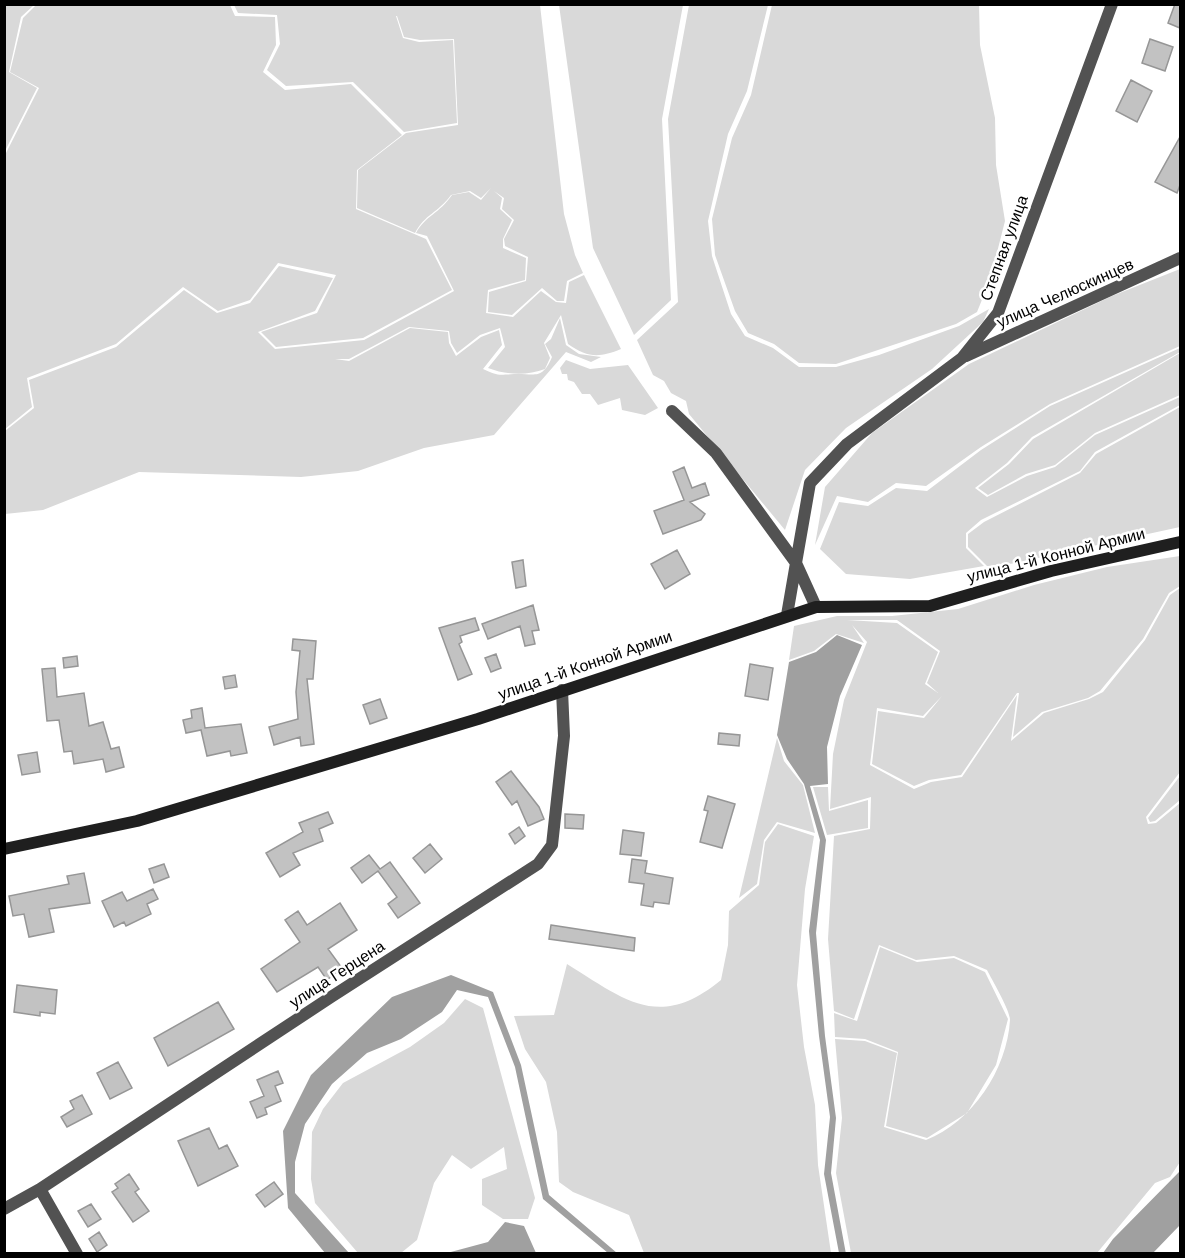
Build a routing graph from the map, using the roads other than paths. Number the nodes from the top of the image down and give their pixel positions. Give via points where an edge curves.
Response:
1 (1112, 4) edge
2 (1180, 258) edge
3 (962, 358) junction
4 (672, 411) dead end
5 (1180, 542) edge
6 (796, 563) junction
7 (816, 607) junction
8 (787, 615) junction
9 (562, 690) junction
10 (4, 849) edge
11 (40, 1189) junction
12 (4, 1209) edge
13 (77, 1254) edge

1 - 3 street, Степная улица via 998,313
2 - 3 street, улица Челюскинцев
3 - 6 street, Степная улица via 847,444 810,483
4 - 6 street via 717,453
5 - 7 main road, улица 1-й Конной Армии via 1051,571 930,606
6 - 7 street
6 - 8 street, Степная улица
7 - 8 main road, улица 1-й Конной Армии
8 - 9 main road, улица 1-й Конной Армии
9 - 10 main road, улица 1-й Конной Армии via 478,719 136,820
9 - 11 street, улица Герцена via 564,736 552,845 538,864
11 - 12 street, улица Герцена
11 - 13 street

